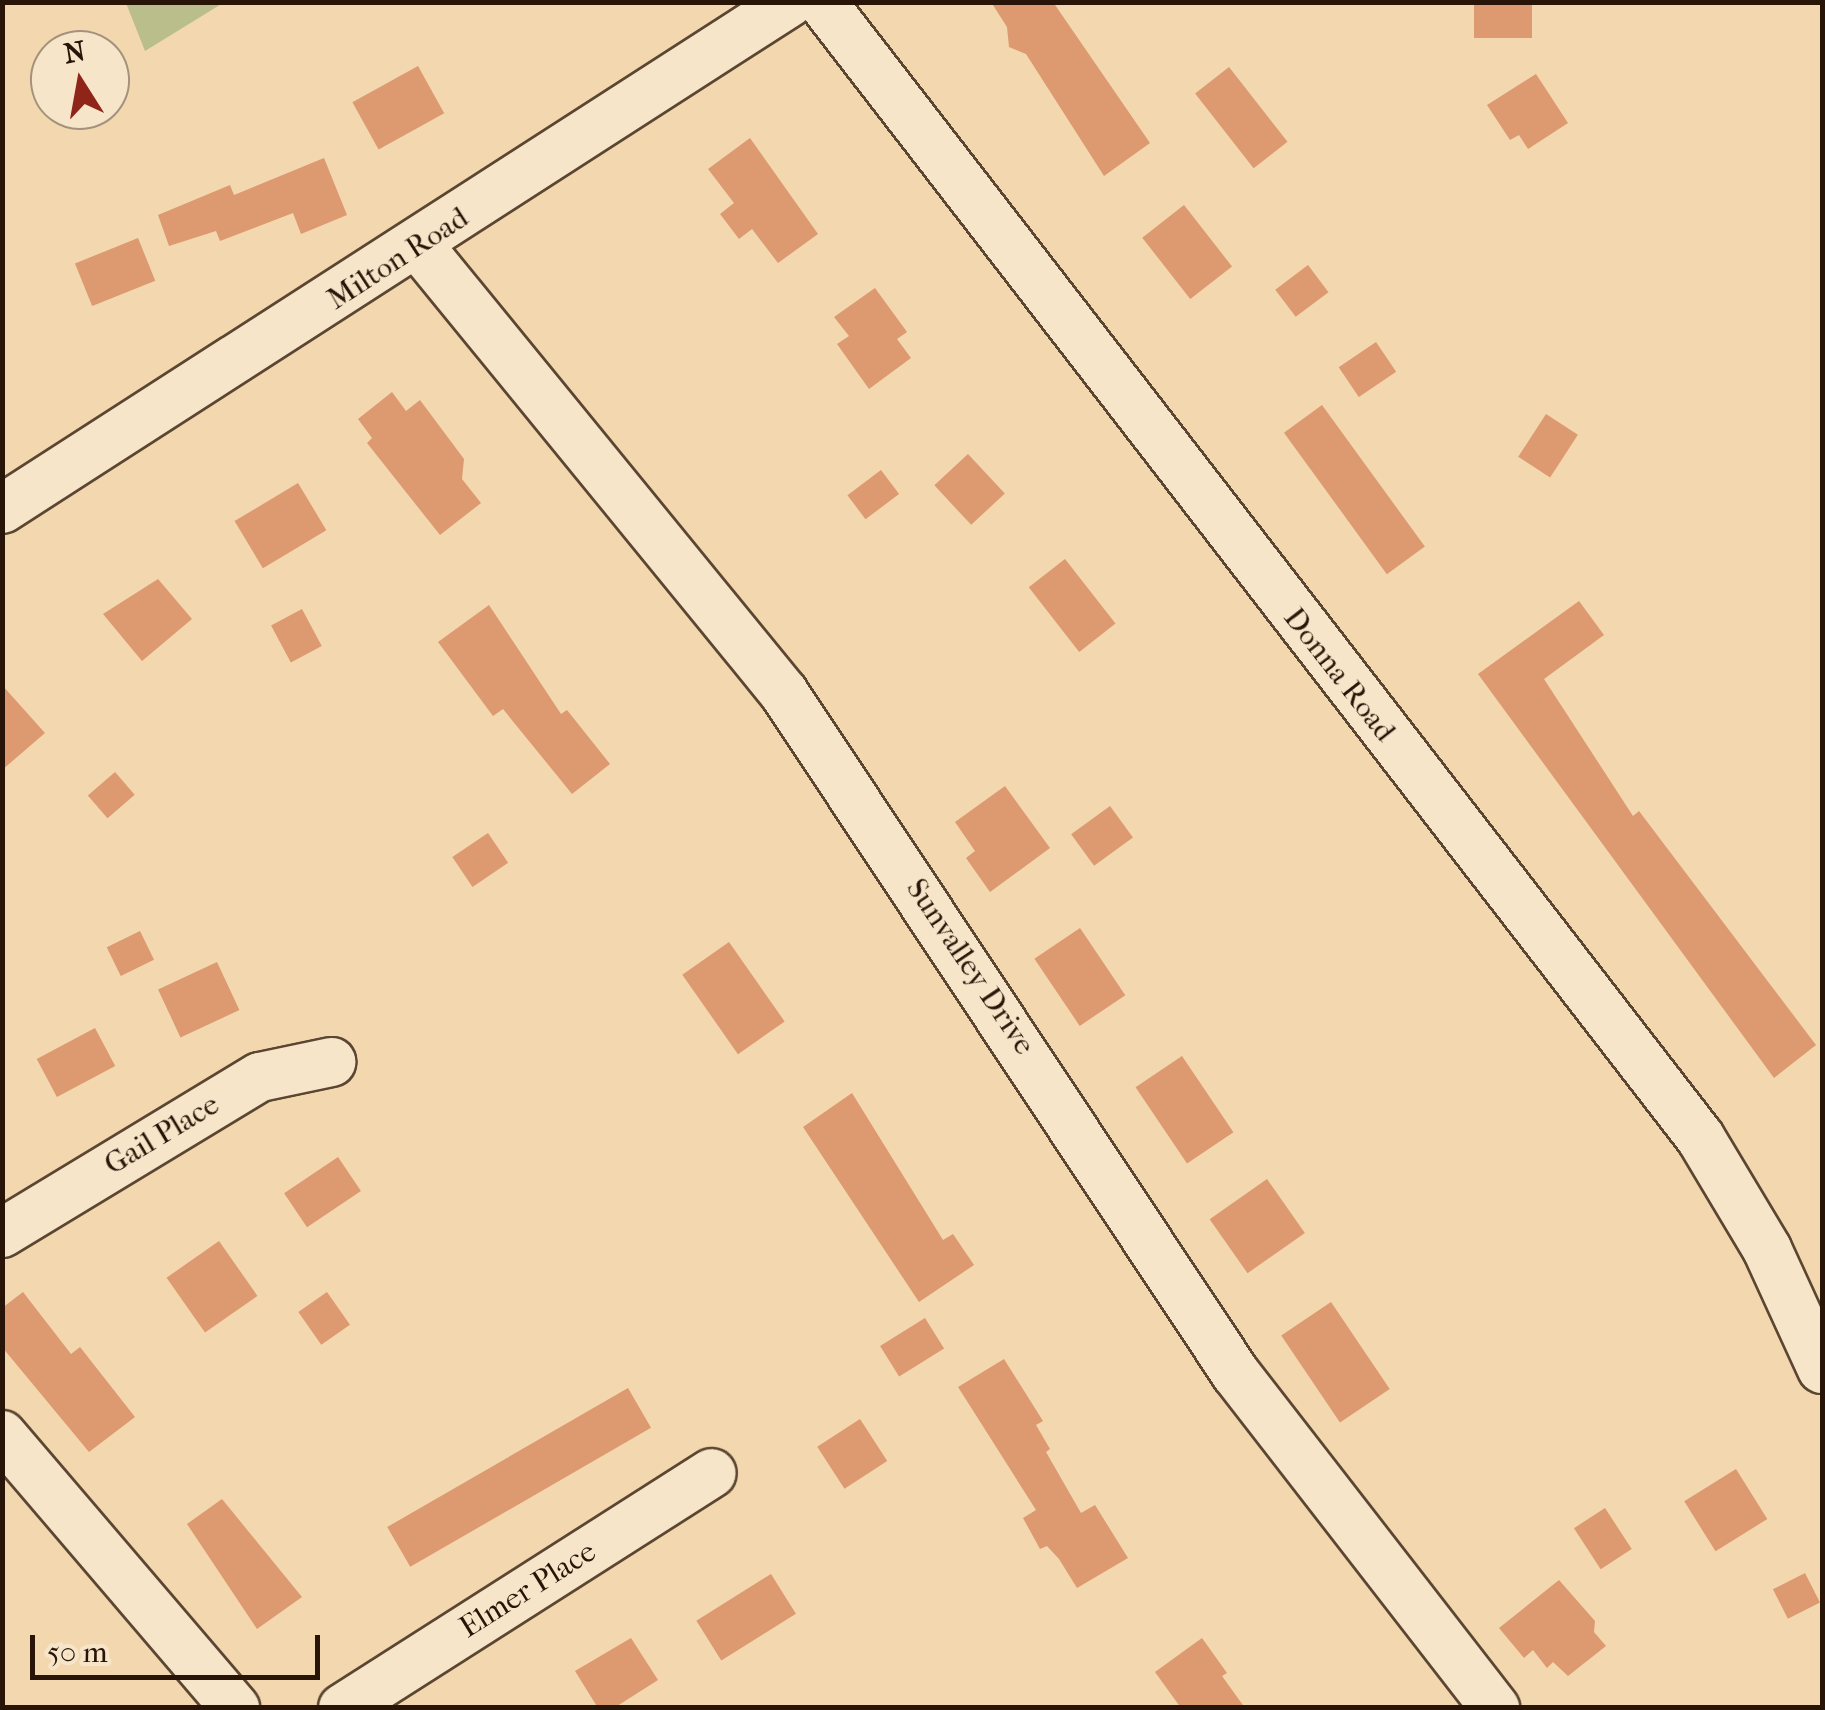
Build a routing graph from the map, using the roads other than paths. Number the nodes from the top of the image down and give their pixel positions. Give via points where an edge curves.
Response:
1 (790, 2) edge
2 (822, 2) edge
3 (419, 246) junction
4 (2, 509) edge
5 (331, 1062) dead end
6 (2, 1233) edge
7 (1822, 1369) edge
8 (2, 1435) edge
9 (712, 1473) dead end
10 (235, 1708) edge
11 (344, 1708) edge
12 (1495, 1708) edge

1 - 3 street, Milton Road
2 - 7 street, Donna Road via 1700,1137 1767,1249
3 - 4 street, Milton Road
3 - 12 street, Sunvalley Drive via 784,693 1256,1402
5 - 6 street, Gail Place via 260,1077
8 - 10 street
9 - 11 street, Elmer Place

